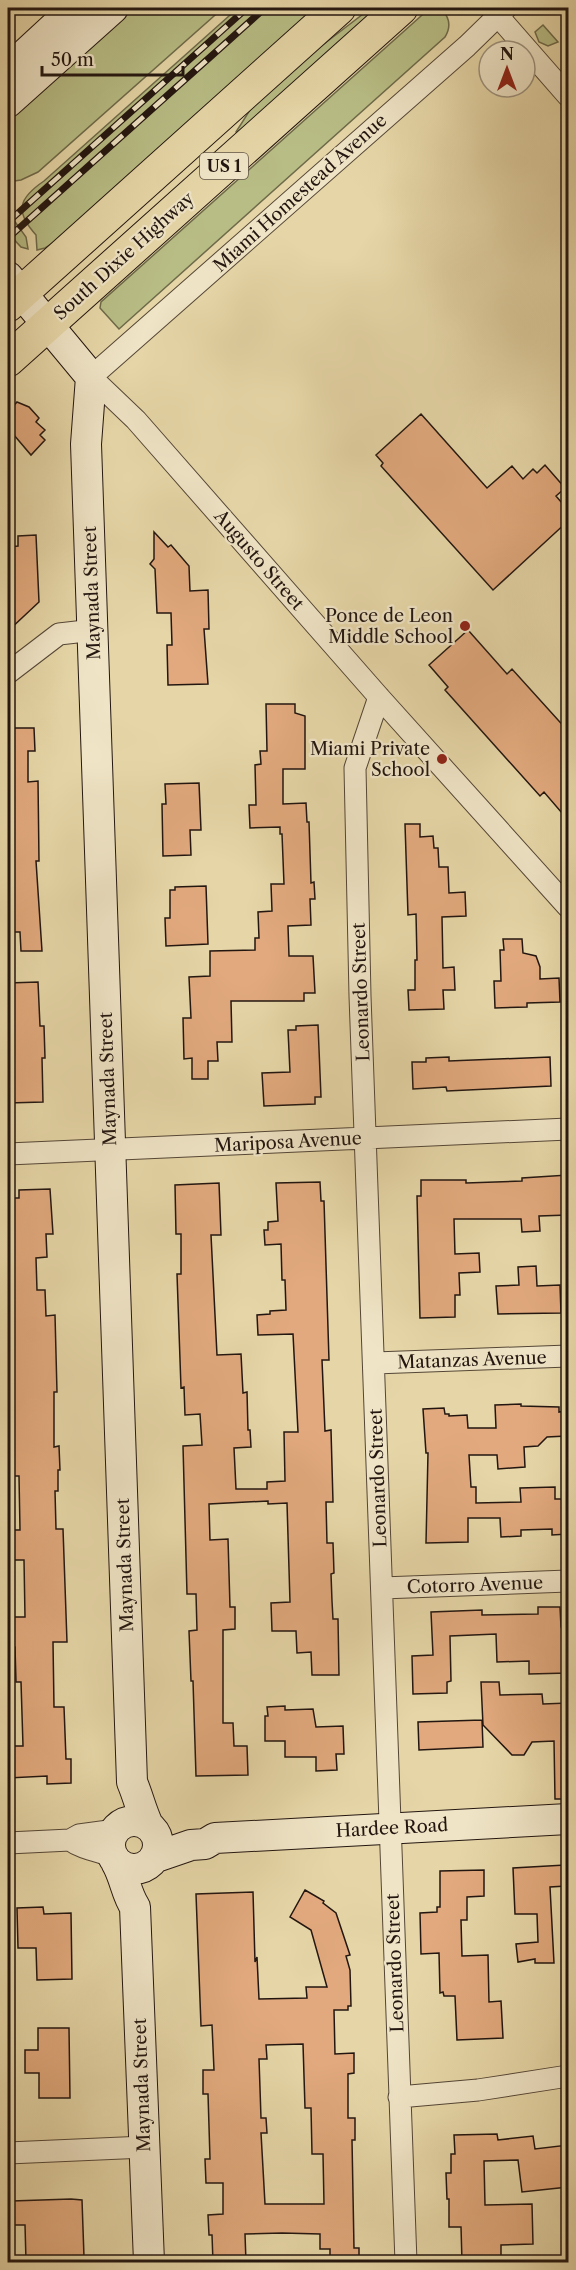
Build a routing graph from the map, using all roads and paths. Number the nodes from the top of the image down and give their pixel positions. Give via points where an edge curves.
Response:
1 (75, 8) edge
2 (113, 8) edge
3 (339, 8) edge
4 (401, 8) edge
5 (498, 10) edge
6 (8, 70) edge
7 (568, 96) edge
8 (8, 102) edge
9 (12, 291) edge
10 (47, 325) junction
11 (8, 360) edge
12 (91, 376) junction
13 (94, 630) junction
14 (8, 673) edge
15 (379, 697) junction
16 (568, 908) edge
17 (568, 1129) edge
18 (367, 1139) junction
19 (110, 1150) junction
20 (8, 1154) edge
21 (568, 1356) edge
22 (375, 1363) junction
23 (568, 1581) edge
24 (381, 1588) junction
25 (568, 1819) edge
26 (390, 1828) junction
27 (8, 1843) edge
28 (134, 1844) junction
29 (568, 2076) edge
30 (399, 2097) junction
31 (145, 2147) junction
32 (8, 2153) edge
33 (149, 2262) edge
34 (406, 2262) edge

1 - 6 street
2 - 8 street
3 - 9 highway, US 1
4 - 10 highway, South Dixie Highway / US 1
5 - 7 street
5 - 12 street, Miami Homestead Avenue via 467,46
9 - 10 street, Augusto Street
10 - 11 highway, South Dixie Highway / US 1
10 - 12 street, Augusto Street
12 - 13 street, Maynada Street via 86,444
12 - 15 street, Augusto Street via 136,420
13 - 14 street via 59,634
13 - 19 street, Maynada Street
15 - 16 street, Augusto Street
15 - 18 street, Leonardo Street via 355,768
17 - 18 street, Mariposa Avenue
18 - 19 street, Mariposa Avenue
18 - 22 street, Leonardo Street
19 - 20 street, Mariposa Avenue
19 - 28 street, Maynada Street via 132,1782 127,1791 125,1815
21 - 22 street, Matanzas Avenue
22 - 24 street, Leonardo Street
23 - 24 street, Cotorro Avenue
24 - 26 street, Leonardo Street
25 - 26 street, Hardee Road
26 - 28 street, Hardee Road via 215,1838 191,1845
26 - 30 street, Leonardo Street
27 - 28 street, Hardee Road via 70,1840 79,1834
28 - 31 street, Maynada Street via 124,1875 135,1907
29 - 30 street
30 - 34 street, Leonardo Street
31 - 32 street
31 - 33 street, Maynada Street

